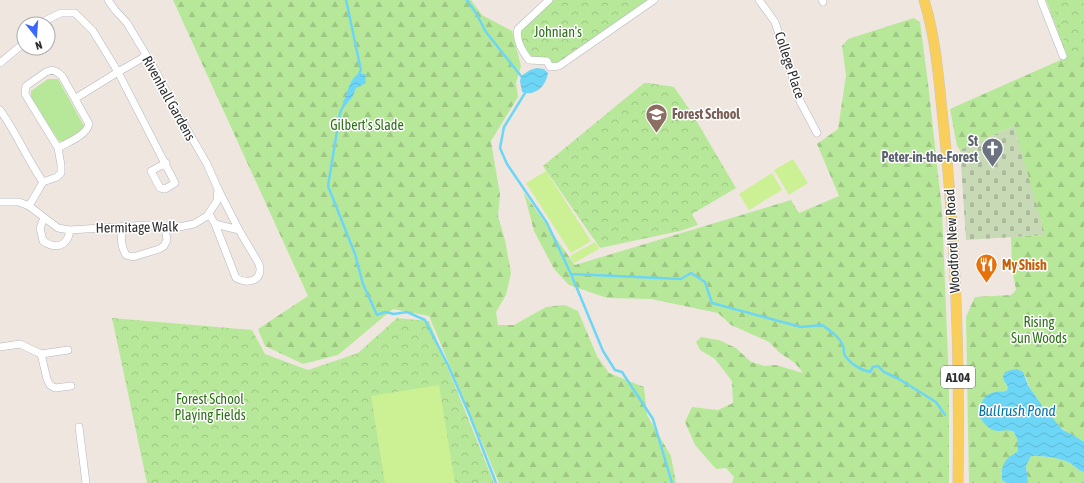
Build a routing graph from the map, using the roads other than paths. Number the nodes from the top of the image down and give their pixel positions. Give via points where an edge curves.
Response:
1 (108, 0) edge
2 (549, 0) edge
3 (654, 0) edge
4 (759, 0) edge
5 (924, 0) edge
6 (1041, 0) edge
7 (55, 16) edge
8 (16, 50) edge
9 (146, 56) junction
10 (1063, 56) dead end
11 (0, 63) edge
12 (118, 72) junction
13 (76, 98) junction
14 (0, 110) edge
15 (817, 132) dead end
16 (58, 148) junction
17 (166, 163) dead end
18 (43, 182) junction
19 (218, 189) junction
20 (217, 201) joint
21 (0, 202) edge
22 (29, 206) junction
23 (209, 214) junction
24 (44, 218) junction
25 (215, 224) junction
26 (123, 226) junction
27 (165, 228) junction
28 (70, 230) junction
29 (239, 230) junction
30 (0, 347) edge
31 (68, 350) dead end
32 (41, 354) junction
33 (71, 386) dead end
34 (79, 427) dead end
35 (86, 483) edge
36 (958, 483) edge

1 - 9 street, Rivenhall Gardens via 127,23
2 - 3 street via 518,29 517,38 529,60 547,61 550,67 559,66
4 - 15 street, College Place via 775,22 800,101
5 - 36 main road, Woodford New Road / A104 via 937,63 948,167 958,361
6 - 10 street
7 - 12 street via 61,13 75,13 93,31
8 - 11 street
9 - 12 street
9 - 19 street, Rivenhall Gardens via 207,164
12 - 13 street
12 - 17 street
13 - 16 street via 88,120 88,129
13 - 16 street via 62,76 52,70 26,86 25,94
14 - 18 street
16 - 18 street via 61,173
18 - 22 street
19 - 20 street, Rivenhall Gardens
19 - 29 street
20 - 23 street, Hermitage Walk
21 - 22 street, Hermitage Walk via 19,202
22 - 24 street, Hermitage Walk
23 - 25 street
23 - 27 street, Hermitage Walk via 194,224
24 - 28 street, Hermitage Walk via 58,228
24 - 28 street via 40,228 43,241 48,244 56,246 64,243 69,237
25 - 29 street
25 - 29 street via 236,278 243,282 253,281 261,268
26 - 27 street, Hermitage Walk via 148,225
26 - 27 street via 122,247 126,255 133,257 164,246 167,240
26 - 28 street, Hermitage Walk
30 - 32 street via 20,344
31 - 32 street
32 - 33 street via 46,379 50,385 55,388
34 - 35 street

